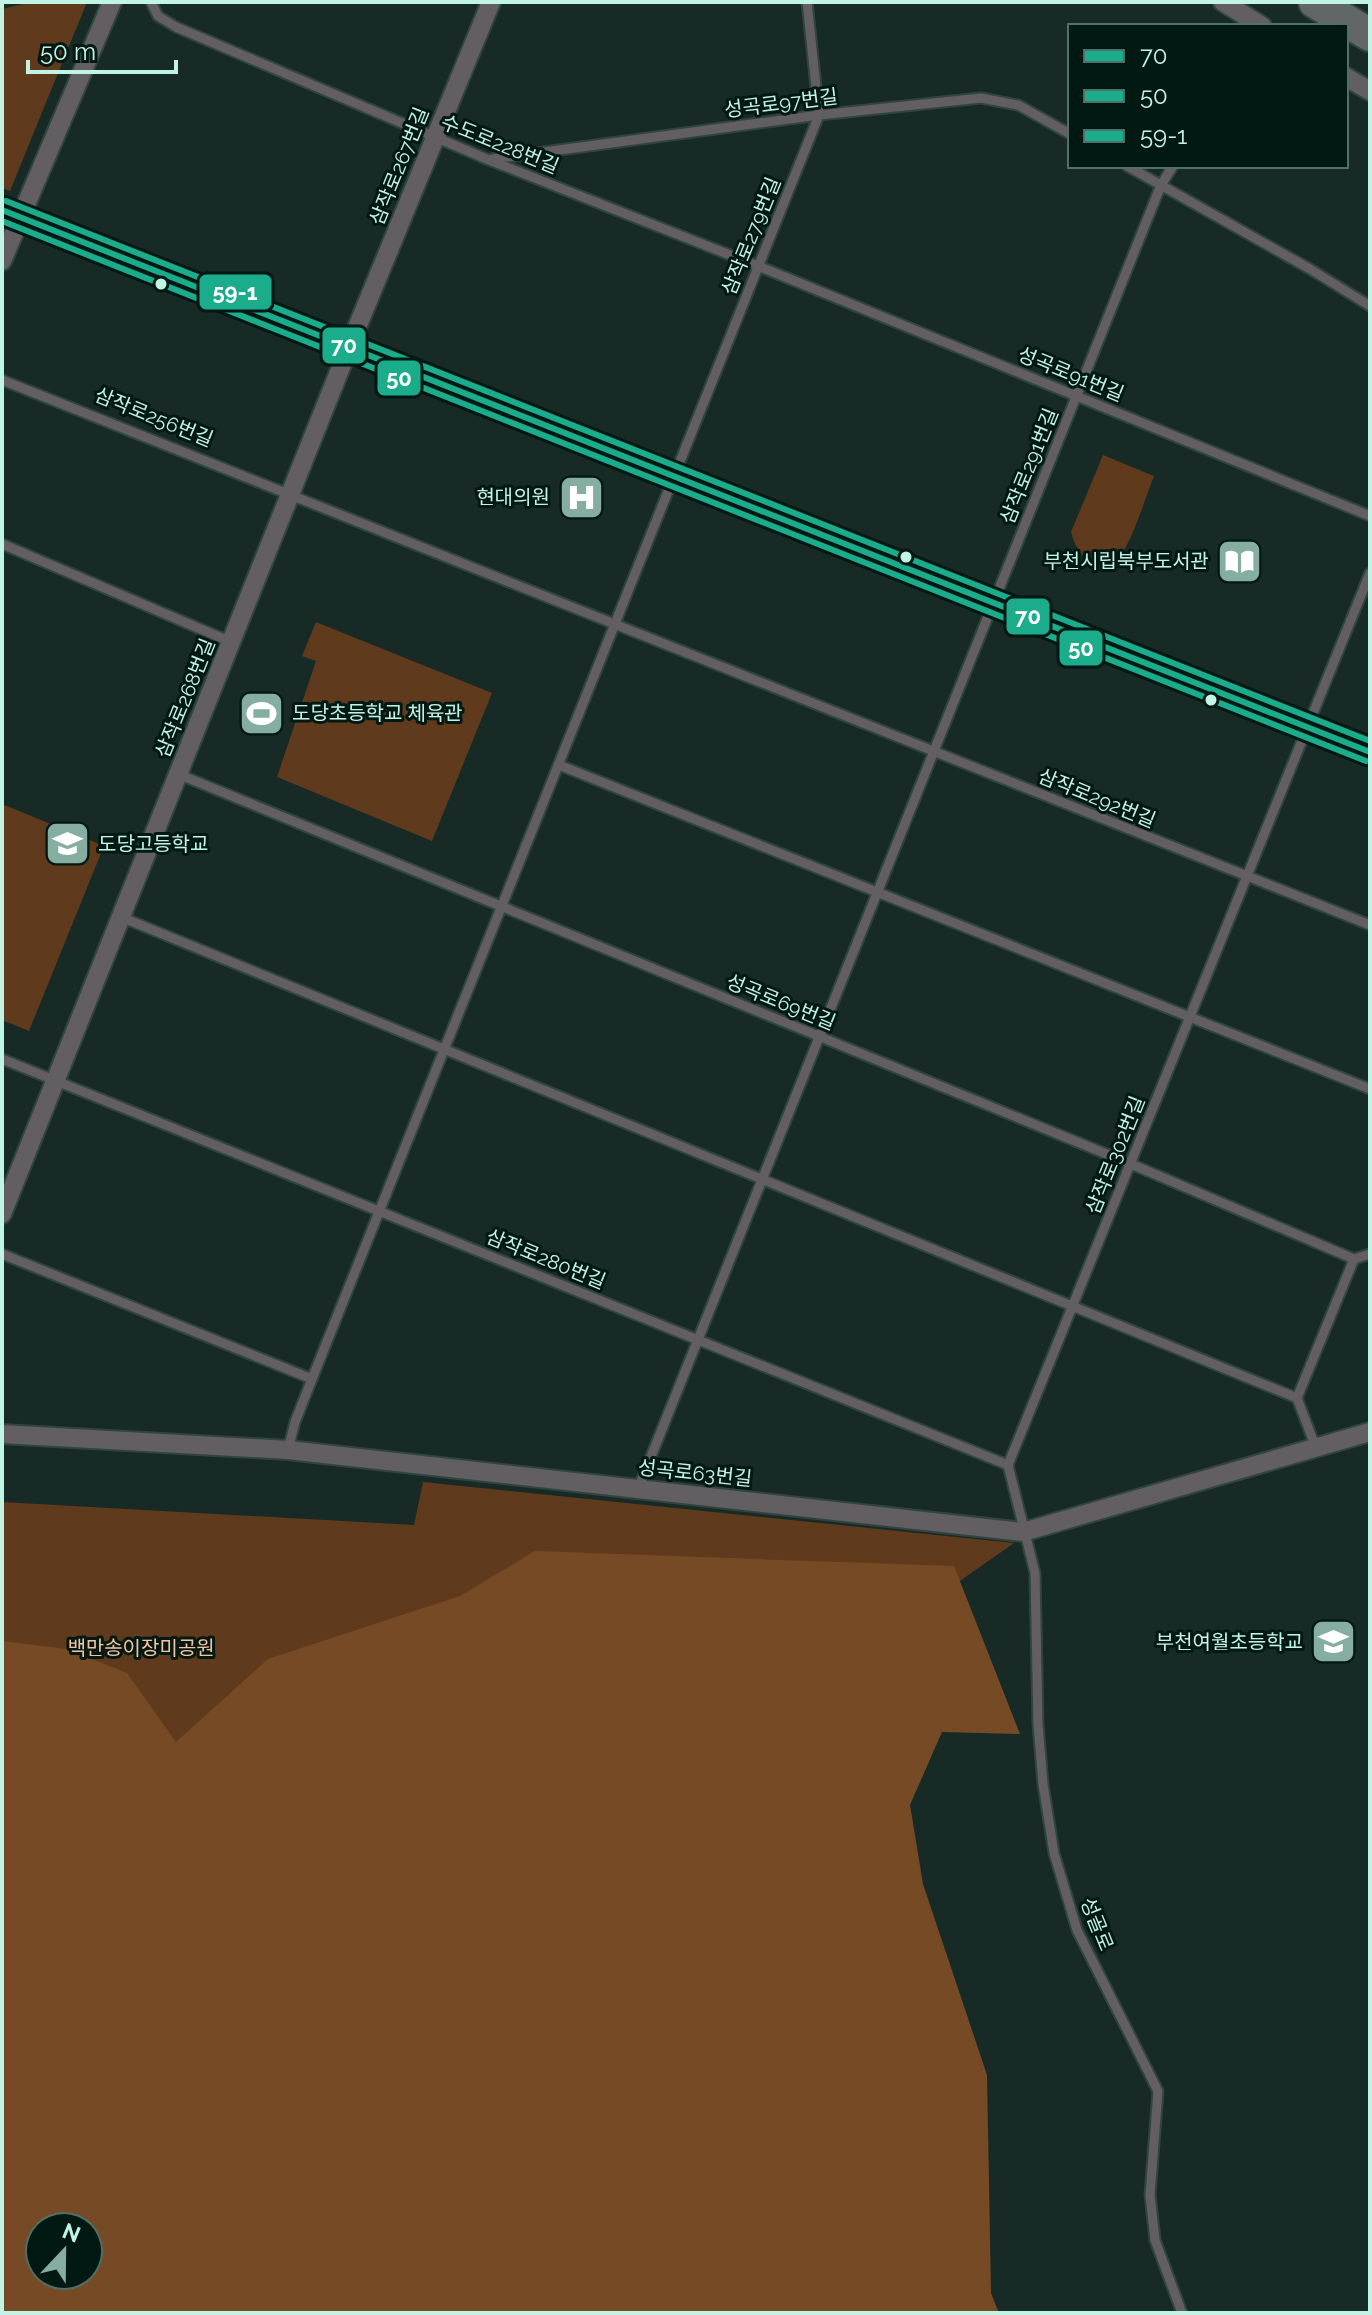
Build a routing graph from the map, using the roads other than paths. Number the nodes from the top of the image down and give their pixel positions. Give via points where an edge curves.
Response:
1 (112, 2) edge
2 (151, 2) edge
3 (491, 2) edge
4 (807, 2) edge
5 (1223, 2) edge
6 (1315, 2) edge
7 (1258, 24) edge
8 (1370, 35) edge
9 (1348, 78) edge
10 (1370, 91) edge
11 (819, 115) junction
12 (1068, 133) edge
13 (435, 137) junction
14 (489, 160) junction
15 (1131, 168) edge
16 (1172, 168) edge
17 (1161, 185) junction
18 (11, 213) edge
19 (2, 261) edge
20 (758, 266) junction
21 (1370, 306) edge
22 (349, 347) junction
23 (2, 380) edge
24 (1077, 396) junction
25 (675, 477) junction
26 (290, 496) junction
27 (1370, 516) edge
28 (2, 544) edge
29 (1370, 573) edge
30 (993, 603) junction
31 (615, 626) junction
32 (231, 642) junction
33 (1309, 728) junction
34 (934, 752) junction
35 (1370, 752) edge
36 (559, 765) junction
37 (178, 774) junction
38 (1247, 878) junction
39 (877, 892) junction
40 (502, 907) junction
41 (121, 917) junction
42 (1370, 925) edge
43 (1191, 1017) junction
44 (819, 1038) junction
45 (445, 1049) junction
46 (2, 1059) edge
47 (56, 1080) junction
48 (1370, 1089) edge
49 (1131, 1164) junction
50 (762, 1179) junction
51 (380, 1211) junction
52 (2, 1214) edge
53 (2, 1254) edge
54 (1370, 1254) edge
55 (1354, 1259) junction
56 (1073, 1306) junction
57 (698, 1340) junction
58 (312, 1379) junction
59 (1297, 1398) junction
60 (1370, 1432) edge
61 (2, 1434) edge
62 (1316, 1448) junction
63 (288, 1450) junction
64 (1008, 1465) junction
65 (638, 1489) junction
66 (1023, 1532) junction
67 (1182, 2313) edge

1 - 18 street
2 - 13 lane, 수도로228번길 via 158,16 176,27
3 - 13 street, 삼작로267번길
4 - 11 lane, 삼작로279번길
5 - 7 street
6 - 8 highway
9 - 10 street
11 - 12 lane, 성곡로97번길 via 981,98 1018,105
11 - 14 lane, 성곡로97번길
11 - 20 lane, 삼작로279번길
13 - 14 lane, 수도로228번길
13 - 22 street, 삼작로267번길
14 - 20 lane, 수도로228번길
15 - 17 lane
16 - 17 lane, 삼작로291번길
17 - 21 lane
17 - 24 lane, 삼작로291번길
18 - 19 street
18 - 22 street
20 - 24 lane, 성곡로91번길
20 - 25 lane, 삼작로279번길
22 - 25 street
22 - 26 street, 삼작로268번길
23 - 26 lane, 삼작로256번길
24 - 27 lane, 성곡로91번길
24 - 30 lane, 삼작로291번길
25 - 30 street
25 - 31 lane
26 - 31 lane
26 - 32 street, 삼작로268번길
28 - 32 lane
29 - 33 lane, 삼작로302번길
30 - 33 street
30 - 34 lane
31 - 34 lane
31 - 36 lane
32 - 37 street, 삼작로268번길
33 - 35 street
33 - 38 lane, 삼작로302번길
34 - 38 lane, 삼작로292번길
34 - 39 lane
36 - 39 lane
36 - 40 lane
37 - 40 lane, 성곡로69번길
37 - 41 street, 삼작로268번길
38 - 42 lane
38 - 43 lane, 삼작로302번길
39 - 43 lane
39 - 44 lane
40 - 44 lane, 성곡로69번길
40 - 45 lane
41 - 45 lane
41 - 47 street, 삼작로268번길
43 - 48 lane
43 - 49 lane, 삼작로302번길
44 - 49 lane, 성곡로69번길
44 - 50 lane
45 - 50 lane
45 - 51 lane
46 - 47 lane
47 - 51 lane
47 - 52 street, 삼작로268번길
49 - 55 lane, 성곡로69번길
49 - 56 lane, 삼작로302번길
50 - 56 lane
50 - 57 lane
51 - 57 lane, 삼작로280번길
51 - 58 lane
53 - 58 lane
54 - 55 lane
55 - 59 lane
56 - 59 lane
56 - 64 lane, 삼작로302번길
57 - 64 lane
57 - 65 lane
58 - 63 lane
59 - 62 lane
60 - 62 street, 성곡로63번길
61 - 63 street, 성곡로63번길
62 - 66 street, 성곡로63번길
63 - 65 street, 성곡로63번길
64 - 66 lane
65 - 66 street, 성곡로63번길
66 - 67 lane, 성골로 via 1035,1573 1038,1724 1054,1853 1077,1930 1158,2091 1150,2195 1155,2240

